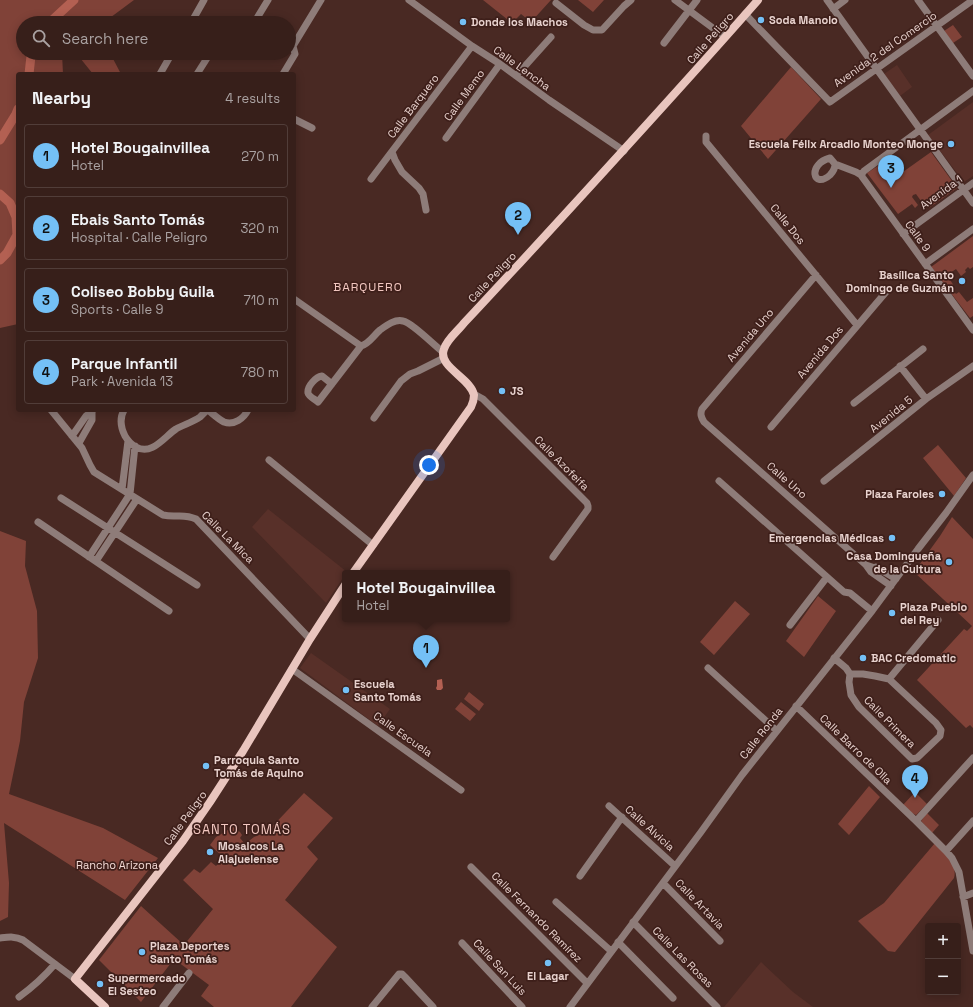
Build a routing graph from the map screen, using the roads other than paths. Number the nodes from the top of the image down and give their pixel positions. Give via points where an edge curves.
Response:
1 (204, 0) edge
2 (268, 0) edge
3 (321, 0) edge
4 (409, 0) edge
5 (631, 0) edge
6 (674, 0) edge
7 (697, 0) edge
8 (758, 0) edge
9 (826, 0) edge
10 (846, 0) edge
11 (918, 0) edge
12 (973, 0) edge
13 (556, 3) dead end
14 (833, 9) junction
15 (689, 11) junction
16 (745, 14) junction
17 (195, 16) edge
18 (258, 16) edge
19 (936, 26) junction
20 (552, 37) dead end
21 (725, 37) junction
22 (296, 41) edge
23 (664, 43) dead end
24 (472, 46) junction
25 (168, 60) edge
26 (206, 60) edge
27 (291, 60) edge
28 (500, 64) junction
29 (876, 69) junction
30 (161, 72) edge
31 (198, 72) edge
32 (284, 72) edge
33 (516, 76) junction
34 (973, 76) edge
35 (973, 91) edge
36 (296, 120) edge
37 (312, 128) dead end
38 (920, 130) junction
39 (706, 136) dead end
40 (446, 138) dead end
41 (624, 151) junction
42 (392, 152) junction
43 (836, 164) dead end
44 (861, 175) junction
45 (371, 179) dead end
46 (973, 183) edge
47 (963, 190) junction
48 (973, 203) edge
49 (426, 210) dead end
50 (973, 229) edge
51 (903, 234) junction
52 (925, 264) junction
53 (816, 275) junction
54 (886, 292) dead end
55 (296, 300) edge
56 (971, 321) edge
57 (857, 325) junction
58 (973, 330) edge
59 (361, 346) junction
60 (923, 349) dead end
61 (443, 355) junction
62 (900, 366) junction
63 (973, 366) edge
64 (332, 384) dead end
65 (474, 394) junction
66 (926, 399) junction
67 (854, 402) dead end
68 (702, 409) joint
69 (53, 412) edge
70 (89, 412) edge
71 (90, 412) edge
72 (123, 412) edge
73 (205, 412) edge
74 (210, 412) edge
75 (247, 412) edge
76 (374, 418) dead end
77 (771, 427) dead end
78 (72, 436) junction
79 (128, 441) junction
80 (79, 444) junction
81 (135, 446) junction
82 (269, 460) dead end
83 (973, 475) edge
84 (719, 481) dead end
85 (824, 481) dead end
86 (122, 489) junction
87 (130, 494) junction
88 (61, 498) dead end
89 (137, 499) junction
90 (38, 522) dead end
91 (108, 528) junction
92 (115, 533) junction
93 (373, 545) junction
94 (89, 557) junction
95 (553, 557) dead end
96 (96, 561) junction
97 (866, 565) junction
98 (356, 570) edge
99 (827, 577) junction
100 (896, 579) junction
101 (197, 585) dead end
102 (891, 586) junction
103 (342, 590) edge
104 (169, 611) dead end
105 (872, 611) junction
106 (938, 620) dead end
107 (790, 625) dead end
108 (310, 639) junction
109 (834, 658) junction
110 (708, 668) dead end
111 (292, 669) junction
112 (850, 674) junction
113 (889, 680) junction
114 (796, 706) junction
115 (777, 730) junction
116 (973, 758) edge
117 (461, 790) dead end
118 (609, 806) dead end
119 (622, 817) junction
120 (916, 821) junction
121 (973, 821) edge
122 (946, 851) junction
123 (675, 866) junction
124 (471, 867) dead end
125 (580, 876) dead end
126 (663, 883) junction
127 (973, 893) edge
128 (963, 897) junction
129 (556, 902) dead end
130 (633, 922) junction
131 (0, 938) edge
132 (720, 941) dead end
133 (618, 942) junction
134 (462, 943) dead end
135 (972, 947) edge
136 (611, 951) junction
137 (55, 964) junction
138 (189, 973) dead end
139 (75, 979) junction
140 (587, 983) junction
141 (19, 997) dead end
142 (673, 998) dead end
143 (100, 1005) edge
144 (163, 1007) edge
145 (372, 1007) edge
146 (433, 1007) edge
147 (522, 1007) edge
148 (570, 1007) edge
149 (717, 1007) edge

1 - 17 street
2 - 18 street
3 - 22 street
4 - 24 street, Calle Lencha
5 - 13 street via 602,30 593,30 584,25
6 - 15 street
7 - 15 street
8 - 16 main road, Calle Peligro
9 - 14 street
10 - 14 street
11 - 19 street
12 - 19 street, Avenida 2 del Comercio
14 - 29 street
15 - 21 street
15 - 23 street
16 - 21 main road, Calle Peligro
16 - 29 street, Avenida 2 del Comercio via 830,102
19 - 29 street, Avenida 2 del Comercio
19 - 34 street
20 - 33 street
21 - 41 main road, Calle Peligro
24 - 28 street, Calle Lencha
24 - 42 street, Calle Barquero
25 - 30 street
26 - 31 street
27 - 32 street
28 - 33 street, Calle Lencha
28 - 40 street, Calle Memo
29 - 38 street
33 - 41 street, Calle Lencha
35 - 38 street
36 - 37 street
38 - 44 street
38 - 47 street
39 - 53 street, Calle Dos via 706,142
41 - 61 main road, Calle Peligro via 454,334 444,347
42 - 45 street, Calle Barquero
42 - 49 street via 402,172 423,194
43 - 44 street
44 - 51 street, Calle 9
46 - 47 street, Avenida 1
47 - 48 street
47 - 51 street, Avenida 1
50 - 52 street
51 - 52 street, Calle 9
52 - 56 street, Calle 9
53 - 57 street, Calle Dos
53 - 68 street, Avenida Uno
54 - 57 street, Avenida Dos
55 - 59 street
56 - 58 street, Calle 9
57 - 77 street, Avenida Dos
59 - 61 street via 390,323 403,320
59 - 64 street
60 - 62 street
61 - 65 main road
61 - 76 street via 405,377
62 - 66 street
62 - 67 street
63 - 66 street, Avenida 5
65 - 93 main road via 474,400 467,413
65 - 95 street, Calle Azofeifa via 483,399 587,503 588,509
66 - 85 street, Avenida 5
68 - 97 street, Calle Uno via 700,413 704,422
69 - 78 street, Calle La Mica
70 - 78 street
71 - 80 street via 92,420
72 - 79 street via 122,431
73 - 81 street via 172,432 156,446 144,449
74 - 75 street via 224,422 242,419
78 - 80 street, Calle La Mica
79 - 81 street
79 - 86 street
80 - 86 street, Calle La Mica via 94,472
81 - 87 street
82 - 93 street
83 - 100 street, Calle Ronda
84 - 99 street
86 - 87 street, Calle La Mica
87 - 89 street, Calle La Mica
87 - 91 street
88 - 91 street
89 - 92 street
89 - 108 street, Calle La Mica via 163,515 188,515 196,519
90 - 94 street
91 - 92 street
91 - 94 street
92 - 96 street
92 - 101 street
93 - 98 main road
94 - 96 street
96 - 104 street
97 - 100 street, Calle Uno via 876,567
97 - 102 street, Calle Uno via 871,572
99 - 105 street
99 - 107 street
100 - 102 street, Calle Ronda
102 - 105 street, Calle Ronda
103 - 108 main road, Calle Peligro
105 - 109 street, Calle Ronda
106 - 113 street
108 - 111 main road, Calle Peligro
109 - 112 street
109 - 114 street, Calle Ronda
110 - 115 street
111 - 117 street, Calle Escuela
111 - 139 main road, Calle Peligro via 232,770 194,826
112 - 113 street
112 - 113 street, Calle Primera via 849,682 854,701 912,759 918,758 940,736 942,730
114 - 115 street, Calle Ronda
114 - 120 street, Calle Barro de Olla
115 - 123 street, Calle Ronda
116 - 120 street
118 - 119 street, Calle Alvicia
119 - 123 street, Calle Alvicia
119 - 125 street
120 - 122 street, Calle Barro de Olla
121 - 122 street
122 - 128 street, Calle Barro de Olla via 958,868
123 - 126 street, Calle Ronda
124 - 140 street, Calle Fernando Ramírez
126 - 130 street, Calle Ronda
126 - 132 street, Calle Artavia
127 - 128 street
128 - 135 street, Calle Barro de Olla
129 - 136 street
130 - 133 street, Calle Ronda
130 - 149 street, Calle Las Rosas
131 - 137 street via 19,938
133 - 136 street, Calle Ronda
133 - 142 street
134 - 147 street, Calle San Luis
136 - 140 street, Calle Ronda
137 - 139 street
137 - 141 street via 44,978
138 - 144 street
139 - 143 main road
140 - 148 street, Calle Ronda
145 - 146 street via 399,974 402,974

